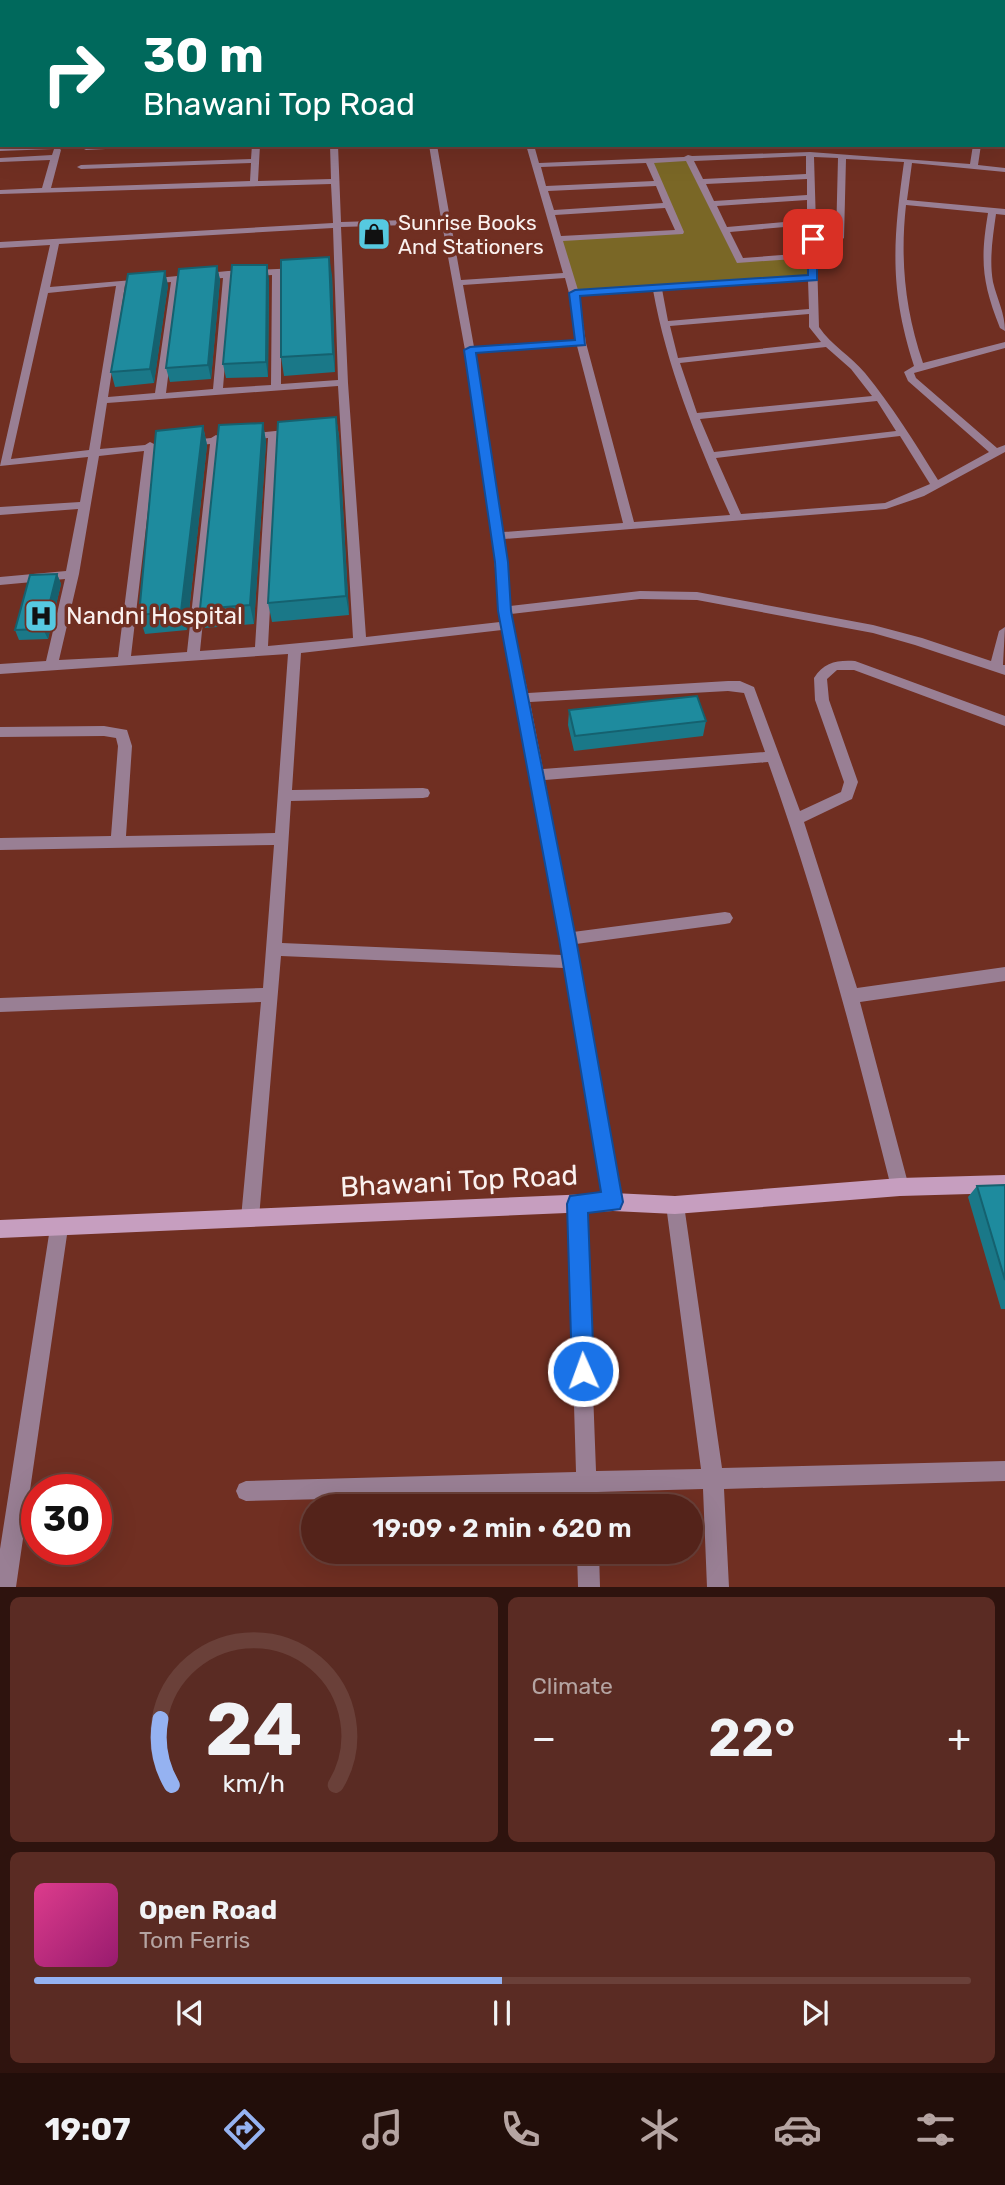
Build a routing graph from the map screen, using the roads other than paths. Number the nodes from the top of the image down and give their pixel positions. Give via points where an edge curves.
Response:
1 (39, 147) edge
2 (58, 147) edge
3 (86, 147) edge
4 (256, 147) edge
5 (334, 147) edge
6 (433, 147) edge
7 (531, 147) edge
8 (806, 147) edge
9 (898, 147) edge
10 (977, 147) edge
11 (0, 149) edge
12 (687, 154) junction
13 (810, 154) junction
14 (842, 155) junction
15 (55, 157) junction
16 (648, 159) junction
17 (896, 159) junction
18 (0, 160) edge
19 (908, 160) junction
20 (255, 161) junction
21 (536, 165) junction
22 (80, 167) junction
23 (975, 167) junction
24 (1005, 170) edge
25 (811, 176) junction
26 (336, 181) junction
27 (700, 182) junction
28 (254, 183) junction
29 (659, 183) junction
30 (71, 189) junction
31 (543, 189) junction
32 (46, 190) junction
33 (0, 192) edge
34 (812, 197) junction
35 (902, 202) junction
36 (711, 204) junction
37 (668, 205) junction
38 (992, 211) junction
39 (1005, 212) edge
40 (550, 213) junction
41 (446, 221) junction
42 (812, 222) junction
43 (338, 225) junction
44 (724, 230) junction
45 (840, 238) dead end
46 (558, 239) junction
47 (55, 243) junction
48 (1, 248) edge
49 (813, 255) junction
50 (313, 269) edge
51 (277, 271) junction
52 (228, 274) junction
53 (569, 275) junction
54 (813, 277) junction
55 (176, 278) junction
56 (121, 283) junction
57 (458, 283) junction
58 (657, 287) junction
59 (46, 290) junction
60 (575, 293) junction
61 (814, 311) junction
62 (663, 324) junction
63 (1005, 328) edge
64 (581, 343) junction
65 (828, 344) junction
66 (1005, 345) edge
67 (470, 350) junction
68 (674, 361) junction
69 (919, 367) junction
70 (343, 383) junction
71 (276, 387) junction
72 (218, 392) junction
73 (160, 396) junction
74 (880, 398) junction
75 (104, 400) junction
76 (695, 416) junction
77 (348, 427) junction
78 (336, 428) edge
79 (311, 430) edge
80 (274, 433) junction
81 (904, 433) junction
82 (216, 438) junction
83 (150, 445) junction
84 (1000, 450) edge
85 (96, 452) junction
86 (710, 456) junction
87 (3, 463) edge
88 (936, 485) junction
89 (85, 505) junction
90 (0, 511) edge
91 (737, 518) junction
92 (629, 525) junction
93 (498, 536) junction
94 (73, 574) junction
95 (0, 581) edge
96 (506, 618) junction
97 (1005, 631) edge
98 (360, 643) junction
99 (295, 649) junction
100 (261, 650) junction
101 (193, 654) junction
102 (124, 659) junction
103 (52, 664) junction
104 (1000, 668) edge
105 (0, 669) edge
106 (523, 698) junction
107 (1005, 721) edge
108 (0, 732) edge
109 (774, 756) junction
110 (537, 775) junction
111 (423, 793) dead end
112 (286, 796) junction
113 (796, 819) junction
114 (281, 839) junction
115 (118, 841) junction
116 (0, 844) edge
117 (725, 918) dead end
118 (568, 939) junction
119 (274, 950) junction
120 (571, 962) junction
121 (1005, 974) edge
122 (270, 995) junction
123 (851, 996) junction
124 (0, 1005) edge
125 (1005, 1184) edge
126 (900, 1187) junction
127 (613, 1202) junction
128 (577, 1204) junction
129 (675, 1205) junction
130 (250, 1218) junction
131 (59, 1228) junction
132 (0, 1229) edge
133 (1005, 1471) edge
134 (713, 1479) junction
135 (587, 1482) junction
136 (246, 1491) dead end
137 (587, 1494) edge
138 (588, 1564) edge
139 (5, 1587) edge
140 (589, 1587) edge
141 (718, 1587) edge

1 - 11 street
2 - 15 street
3 - 22 street
4 - 20 street
5 - 26 street
6 - 41 street
7 - 21 street
8 - 12 street
9 - 17 street
10 - 23 street
12 - 13 street
12 - 16 street
12 - 27 street
13 - 14 street
13 - 25 street
14 - 17 street
14 - 45 street
15 - 18 street
15 - 32 street
16 - 21 street via 619,157
16 - 29 street
17 - 19 street
19 - 23 street
19 - 35 street
20 - 22 street
20 - 28 street
21 - 31 street
22 - 30 street
23 - 24 street
25 - 27 street
25 - 34 street
26 - 28 street
26 - 43 street
27 - 36 street
28 - 30 street
29 - 31 street
29 - 37 street
30 - 32 street
31 - 40 street
32 - 33 street
34 - 36 street
34 - 42 street
35 - 38 street
35 - 69 street via 897,281
36 - 44 street
37 - 40 street
37 - 46 street via 680,232
38 - 39 street
38 - 63 street via 986,275
40 - 46 street
41 - 43 street
41 - 57 street
42 - 44 street
42 - 49 street
43 - 47 street
43 - 70 street via 331,268
44 - 49 street via 740,261
46 - 53 street
47 - 48 street
47 - 59 street
49 - 54 street
50 - 51 street
51 - 52 street
51 - 71 street
52 - 55 street
52 - 72 street
53 - 57 street
53 - 60 street
54 - 58 street
54 - 61 street
55 - 56 street
55 - 73 street
56 - 59 street
56 - 75 street
57 - 67 street
58 - 60 street
58 - 62 street
59 - 87 street
60 - 64 street
61 - 62 street
61 - 65 street via 814,327
62 - 68 street
64 - 67 street
64 - 92 street
65 - 68 street
65 - 74 street
66 - 69 street
67 - 93 street
68 - 76 street
69 - 84 street via 909,372 912,379
70 - 71 street
70 - 77 street
71 - 72 street
72 - 73 street
73 - 75 street
74 - 76 street
74 - 81 street
75 - 85 street
76 - 86 street
77 - 78 street
77 - 98 street
79 - 80 street
80 - 82 street
80 - 100 street
81 - 86 street
81 - 88 street
82 - 83 street
82 - 101 street
83 - 85 street
83 - 102 street
84 - 88 street
85 - 87 street
85 - 89 street
86 - 91 street
88 - 91 street via 886,506
89 - 90 street
89 - 94 street
91 - 92 street
92 - 93 street
93 - 96 street
94 - 95 street
94 - 103 street
96 - 98 street
96 - 104 street via 640,595 697,596 873,629
96 - 106 street
97 - 104 street
98 - 99 street
99 - 100 street
99 - 112 street
100 - 101 street
101 - 102 street
102 - 103 street
103 - 105 street
106 - 109 street via 740,686 749,690
106 - 110 street
107 - 113 street via 855,666 827,668 820,678 822,700 851,782 847,795
108 - 115 street via 122,734
109 - 110 street
109 - 113 street
110 - 118 street
111 - 112 street
112 - 114 street
113 - 123 street
114 - 115 street
114 - 119 street
115 - 116 street
117 - 118 street
118 - 120 street
119 - 120 street
119 - 122 street
120 - 127 street
121 - 123 street
122 - 124 street
122 - 130 street
123 - 126 street
125 - 126 street, Bhawani Top Road
126 - 129 street, Bhawani Top Road
127 - 128 street, Bhawani Top Road
127 - 129 street, Bhawani Top Road
128 - 130 street, Bhawani Top Road
128 - 135 street
129 - 134 street
130 - 131 street, Bhawani Top Road
131 - 132 street, Bhawani Top Road
131 - 139 street
133 - 134 street
134 - 135 street
134 - 141 street
135 - 136 street
135 - 137 street
138 - 140 street

